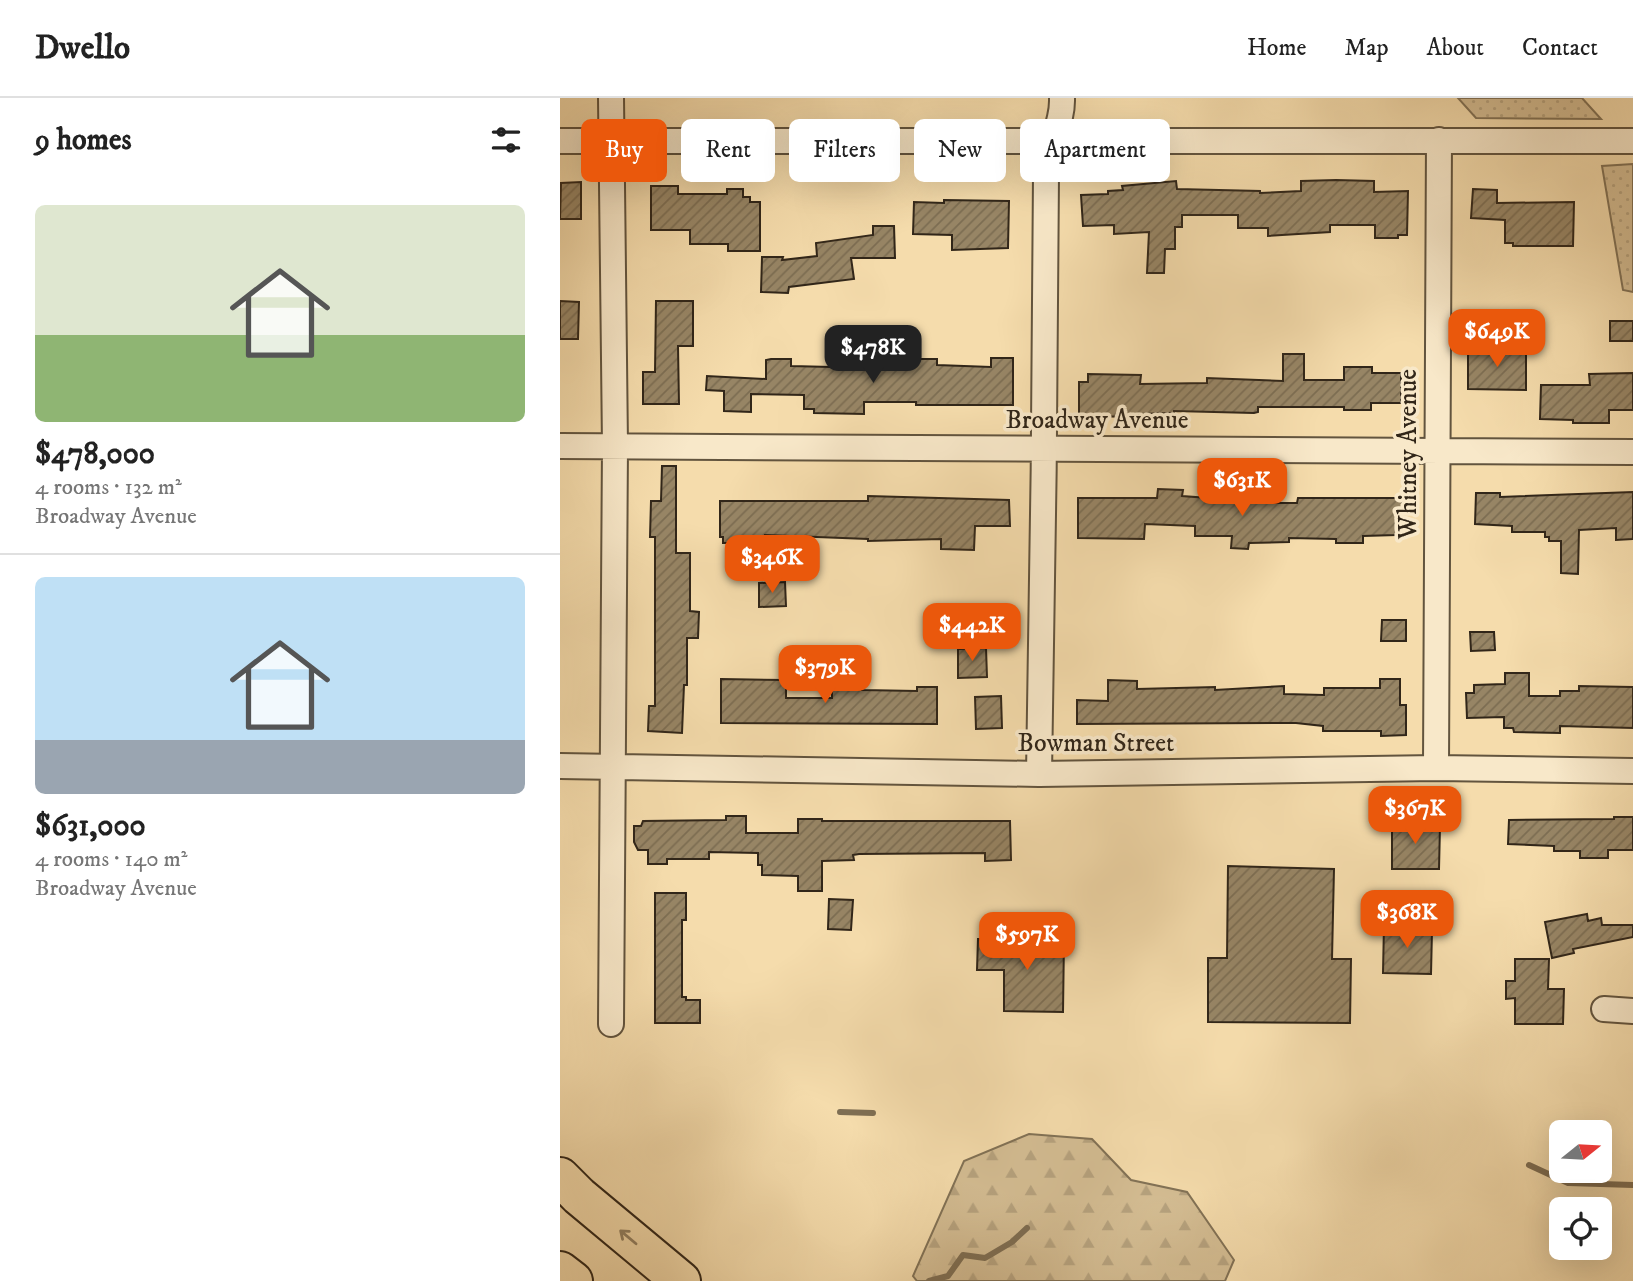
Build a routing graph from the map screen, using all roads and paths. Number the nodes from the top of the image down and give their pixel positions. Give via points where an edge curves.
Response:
1 (611, 98) edge
2 (1062, 98) edge
3 (612, 119) edge
4 (1060, 119) edge
5 (667, 140) edge
6 (1020, 140) edge
7 (1170, 140) edge
8 (1439, 140) junction
9 (560, 141) edge
10 (581, 141) edge
11 (1633, 141) edge
12 (613, 182) edge
13 (1046, 182) edge
14 (560, 446) edge
15 (615, 446) junction
16 (1045, 450) junction
17 (1437, 451) junction
18 (1633, 452) edge
19 (560, 766) edge
20 (614, 766) junction
21 (1436, 768) junction
22 (1633, 771) edge
23 (1039, 774) junction
24 (1604, 1009) dead end
25 (1633, 1010) edge
26 (611, 1024) dead end
27 (560, 1177) edge
28 (560, 1271) edge
29 (573, 1281) edge
30 (681, 1281) edge

1 - 3 street
2 - 4 street
5 - 6 street
7 - 8 street
8 - 11 street
8 - 17 street, Whitney Avenue
9 - 10 street
12 - 15 street
13 - 16 street
14 - 15 street, Broadway Avenue
15 - 16 street, Broadway Avenue
15 - 20 street
16 - 17 street, Broadway Avenue
16 - 23 street
17 - 18 street, Broadway Avenue
17 - 21 street, Whitney Avenue
19 - 20 street, Bowman Street
20 - 23 street, Bowman Street
20 - 26 street
21 - 22 street, Bowman Street
21 - 23 street, Bowman Street
24 - 25 street
30 -> 27 highway
28 - 29 highway

